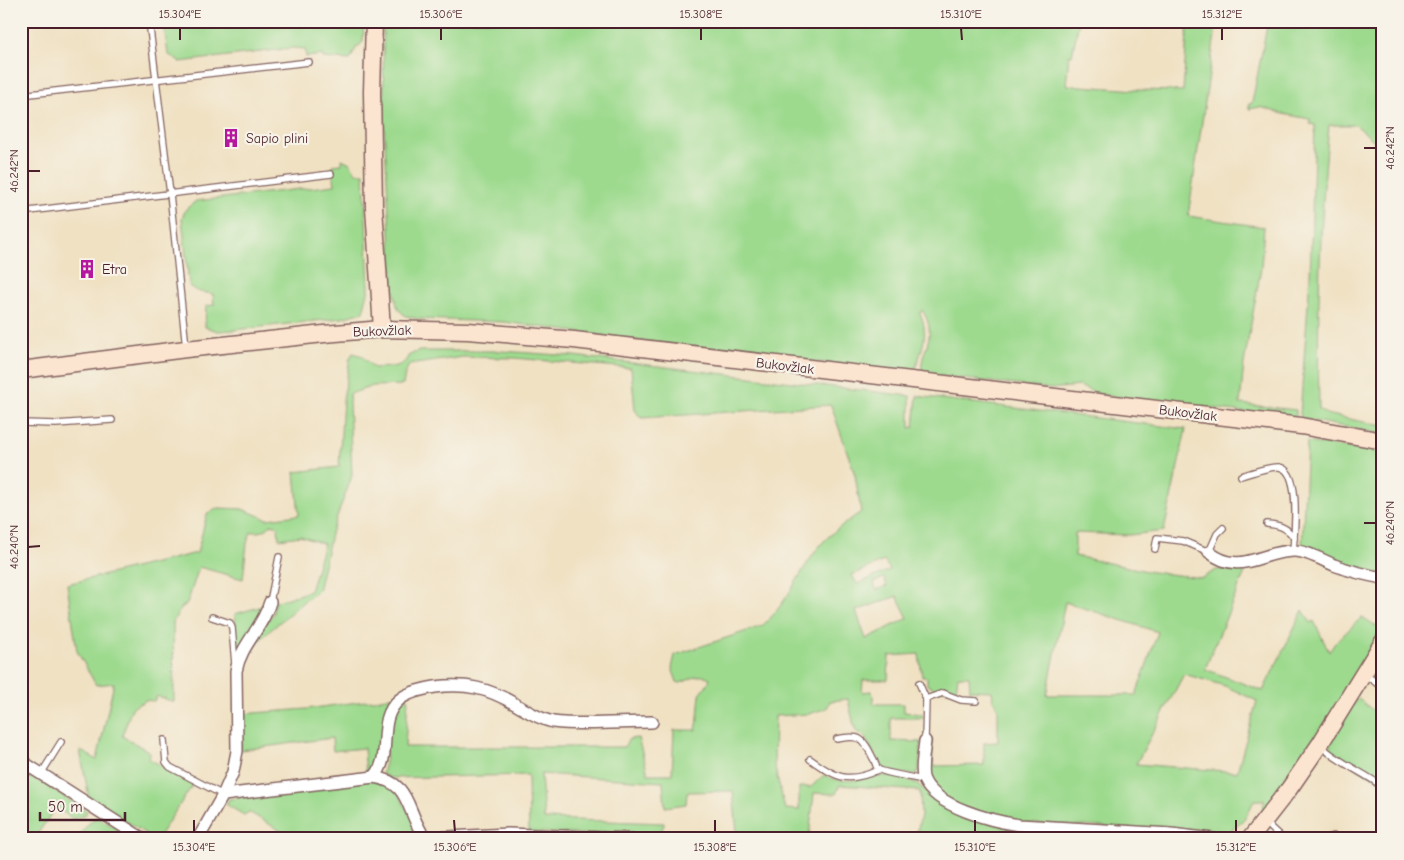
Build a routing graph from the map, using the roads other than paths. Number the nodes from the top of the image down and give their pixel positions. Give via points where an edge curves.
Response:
1 (149, 21) edge
2 (374, 21) edge
3 (309, 62) dead end
4 (156, 79) junction
5 (21, 95) edge
6 (331, 174) dead end
7 (170, 194) junction
8 (21, 212) edge
9 (382, 330) junction
10 (186, 349) junction
11 (21, 370) edge
12 (112, 420) dead end
13 (21, 424) edge
14 (1383, 440) edge
15 (1241, 476) dead end
16 (1267, 524) dead end
17 (1223, 528) dead end
18 (1294, 538) junction
19 (1155, 549) dead end
20 (1294, 551) junction
21 (1209, 552) junction
22 (279, 557) dead end
23 (1383, 578) edge
24 (270, 602) joint
25 (212, 617) dead end
26 (1383, 642) edge
27 (236, 671) junction
28 (1364, 674) junction
29 (919, 683) dead end
30 (1383, 688) edge
31 (926, 700) junction
32 (976, 701) dead end
33 (652, 722) dead end
34 (837, 739) dead end
35 (164, 740) dead end
36 (925, 741) joint
37 (61, 742) dead end
38 (1320, 744) junction
39 (810, 759) dead end
40 (21, 760) edge
41 (878, 770) junction
42 (41, 774) junction
43 (374, 777) junction
44 (924, 781) junction
45 (1383, 787) edge
46 (223, 795) junction
47 (1266, 819) junction
48 (711, 837) dead end
49 (143, 839) edge
50 (198, 839) edge
51 (631, 839) edge
52 (673, 839) edge
53 (1213, 839) edge
54 (1250, 839) edge
55 (1284, 839) edge
56 (1322, 839) edge
57 (1340, 839) edge

1 - 4 lane
2 - 9 main road via 374,207
3 - 4 lane
4 - 5 lane
4 - 7 lane
6 - 7 lane
7 - 8 lane
7 - 10 lane
9 - 10 main road, Bukovžlak
9 - 14 main road, Bukovžlak via 468,331 574,340 1300,426
10 - 11 main road, Bukovžlak
12 - 13 lane
15 - 18 lane via 1280,467 1288,471 1293,482
16 - 18 lane via 1284,528
17 - 21 lane
18 - 20 lane
19 - 21 lane via 1157,538 1183,541
20 - 21 street via 1228,563
20 - 23 street
22 - 24 lane
24 - 27 street via 267,615 242,651
25 - 27 lane via 230,623
26 - 28 main road
27 - 46 street via 238,751
28 - 30 lane
28 - 38 main road
29 - 31 lane
31 - 32 lane via 943,693 961,700
31 - 36 lane
33 - 43 street via 574,724 551,721 481,688 450,685 430,688 403,697 394,705 386,720 382,764
34 - 41 lane via 856,736 864,741
35 - 46 lane via 166,762 170,766
36 - 44 street
37 - 42 lane
38 - 45 lane via 1334,757
38 - 47 main road
39 - 41 lane via 838,777 857,777
40 - 42 street
41 - 44 lane
42 - 49 street
43 - 46 street
43 - 51 street via 391,781 399,788 420,830 429,838 516,834
44 - 53 street via 949,804 1000,822
46 - 50 street
47 - 54 main road
47 - 55 lane
48 - 52 lane
56 - 57 lane via 1333,836

